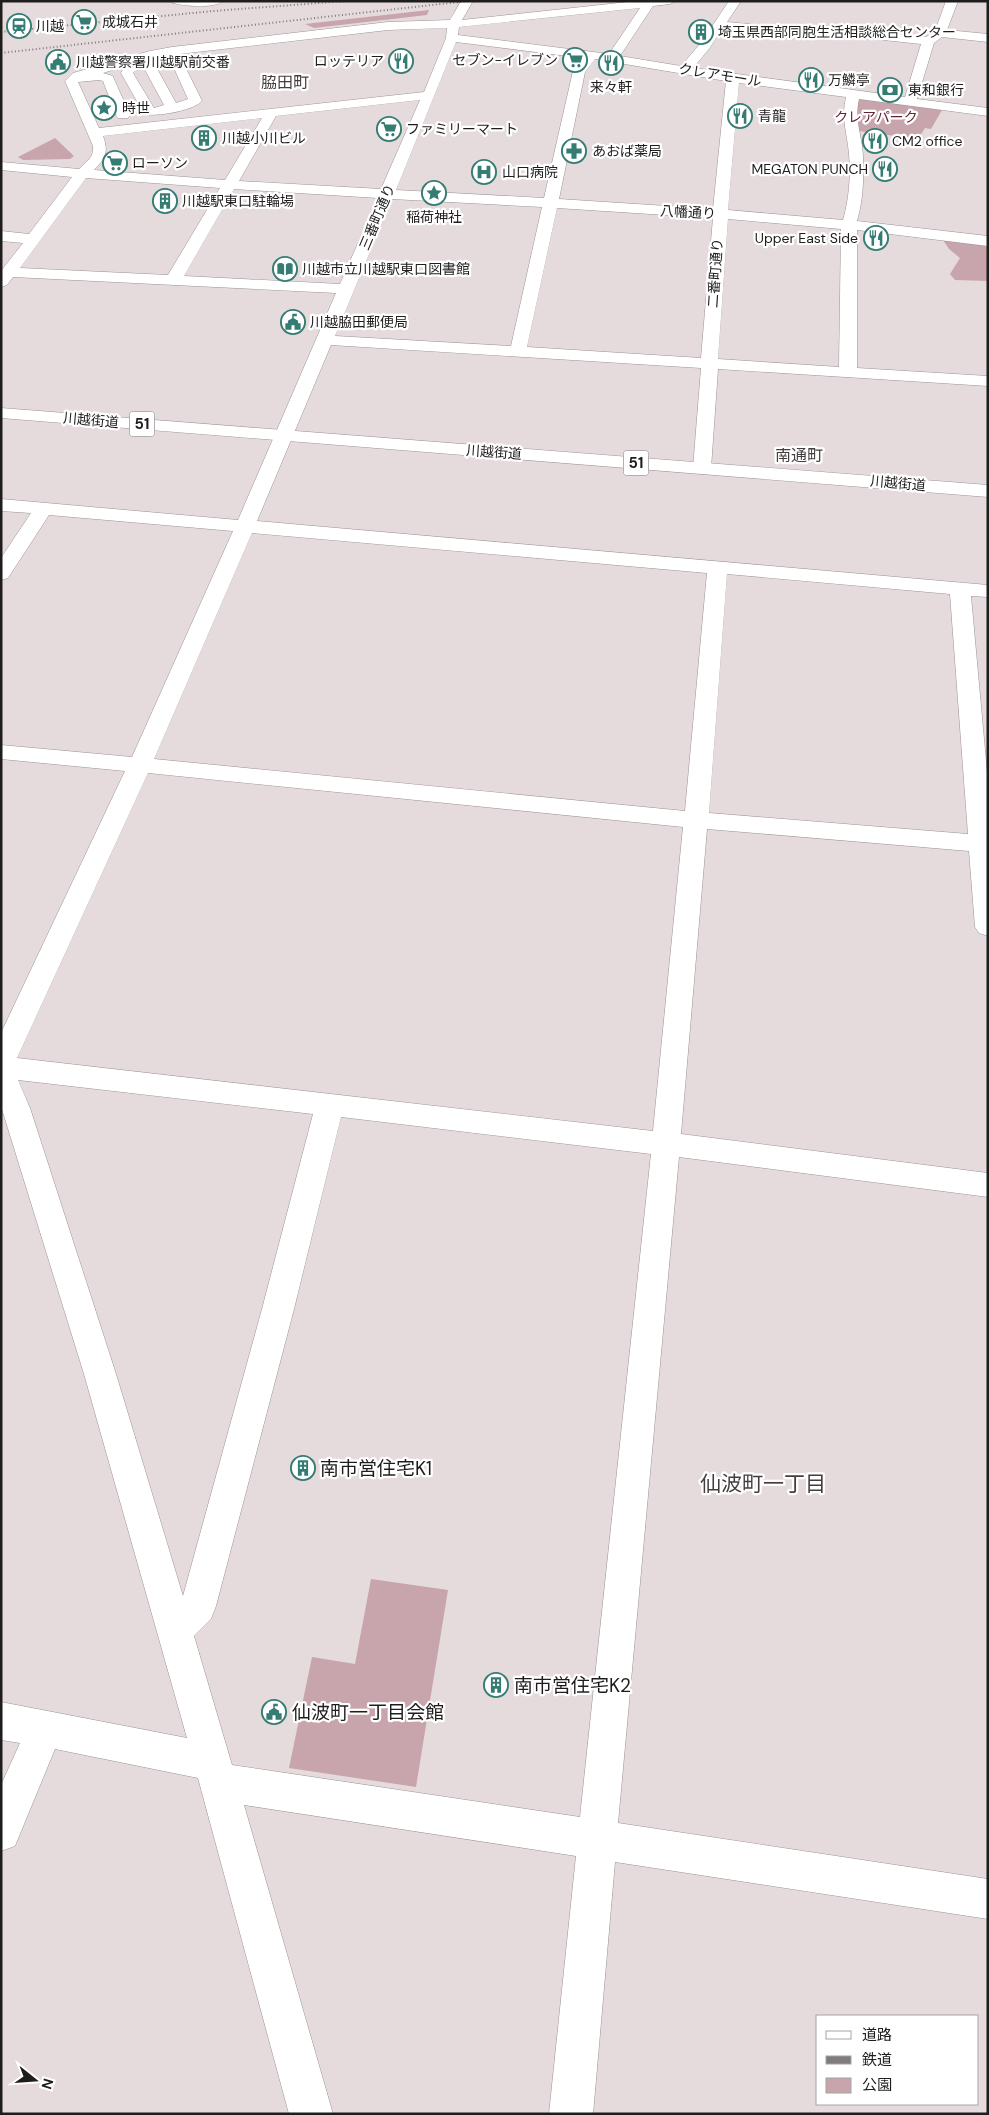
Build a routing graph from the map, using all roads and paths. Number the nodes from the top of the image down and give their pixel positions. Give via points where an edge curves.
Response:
1 (177, 1) edge
2 (217, 1) edge
3 (467, 1) edge
4 (670, 1) edge
5 (735, 1) edge
6 (952, 1) edge
7 (648, 4) junction
8 (454, 23) junction
9 (720, 25) junction
10 (940, 33) junction
11 (452, 38) junction
12 (988, 38) edge
13 (928, 41) junction
14 (179, 53) junction
15 (592, 55) junction
16 (612, 58) junction
17 (148, 63) junction
18 (685, 69) junction
19 (733, 78) junction
20 (73, 79) junction
21 (853, 94) junction
22 (429, 95) junction
23 (910, 102) junction
24 (172, 108) junction
25 (83, 111) junction
26 (148, 111) junction
27 (272, 112) junction
28 (988, 112) edge
29 (113, 116) junction
30 (101, 132) junction
31 (1, 166) edge
32 (82, 174) junction
33 (230, 186) junction
34 (387, 194) junction
35 (550, 204) junction
36 (720, 214) junction
37 (849, 225) junction
38 (1, 236) edge
39 (34, 239) junction
40 (988, 241) edge
41 (5, 277) edge
42 (174, 279) junction
43 (346, 289) junction
44 (324, 340) junction
45 (518, 352) junction
46 (709, 364) junction
47 (848, 372) junction
48 (988, 381) edge
49 (1, 413) edge
50 (284, 436) junction
51 (702, 468) junction
52 (988, 491) edge
53 (1, 506) edge
54 (43, 509) junction
55 (245, 527) junction
56 (717, 568) junction
57 (1, 574) edge
58 (960, 589) junction
59 (988, 591) edge
60 (1, 752) edge
61 (139, 765) junction
62 (697, 820) junction
63 (984, 843) edge
64 (988, 927) edge
65 (1, 1062) edge
66 (1, 1067) edge
67 (1, 1071) edge
68 (330, 1105) junction
69 (667, 1144) junction
70 (988, 1185) edge
71 (175, 1631) junction
72 (1, 1722) edge
73 (45, 1728) junction
74 (215, 1772) junction
75 (1, 1832) edge
76 (599, 1841) junction
77 (988, 1899) edge
78 (311, 2114) edge
79 (571, 2114) edge

1 - 2 street
3 - 8 street
4 - 7 street
5 - 9 street
6 - 10 street
7 - 8 street
7 - 16 street
8 - 11 street, 三番町通り
8 - 14 street via 388,26
9 - 13 street
9 - 18 street
10 - 12 street
10 - 13 street
11 - 15 street, クレアモール
11 - 22 street, 三番町通り
13 - 23 street
14 - 17 street
14 - 20 street via 154,54
14 - 24 street via 182,76 195,99 188,105
15 - 16 street, クレアモール
15 - 35 street via 579,71
16 - 18 street, クレアモール
17 - 24 street
17 - 26 street via 130,68 127,73
18 - 19 street, クレアモール
19 - 21 street, クレアモール
19 - 36 street, 二番町通り
20 - 25 street
20 - 29 street via 100,76 108,79
21 - 23 street, クレアモール
21 - 37 street via 849,113 856,153 854,207
22 - 27 street
22 - 34 street, 三番町通り
23 - 28 street, クレアモール
24 - 26 street
25 - 29 street via 88,115
25 - 30 street
26 - 29 street
27 - 30 street
27 - 33 street
29 - 30 street via 105,120
30 - 32 street via 100,151 95,162
31 - 32 street, 八幡通り
32 - 33 street, 八幡通り
32 - 39 street
33 - 34 street, 八幡通り
33 - 42 street
34 - 35 street, 八幡通り
34 - 43 street, 三番町通り
35 - 36 street, 八幡通り
35 - 45 street
36 - 37 street, 八幡通り
36 - 46 street, 二番町通り
37 - 40 street, 八幡通り
37 - 47 street
38 - 39 street
39 - 41 street
41 - 42 street
42 - 43 street
43 - 44 street, 三番町通り
44 - 45 street
44 - 50 street, 三番町通り
45 - 46 street
46 - 47 street
46 - 51 street, 二番町通り
47 - 48 street
49 - 50 street, 川越街道 / 51
50 - 51 street, 川越街道 / 51
50 - 55 street, 三番町通り
51 - 52 street, 川越街道 / 51
53 - 54 street
54 - 55 street
54 - 57 street
55 - 56 street
55 - 61 street, 三番町通り
56 - 58 street
56 - 62 street
58 - 59 street
58 - 63 street
60 - 61 street
61 - 62 street
61 - 65 street, 三番町通り
62 - 63 street
62 - 69 street
63 - 64 street
66 - 68 street
67 - 71 street via 16,1108 100,1374
68 - 69 street
68 - 71 street via 198,1606
69 - 70 street
69 - 76 street
71 - 74 street
72 - 73 street
73 - 74 street
73 - 75 street
74 - 76 street
74 - 78 street
76 - 77 street
76 - 79 street

